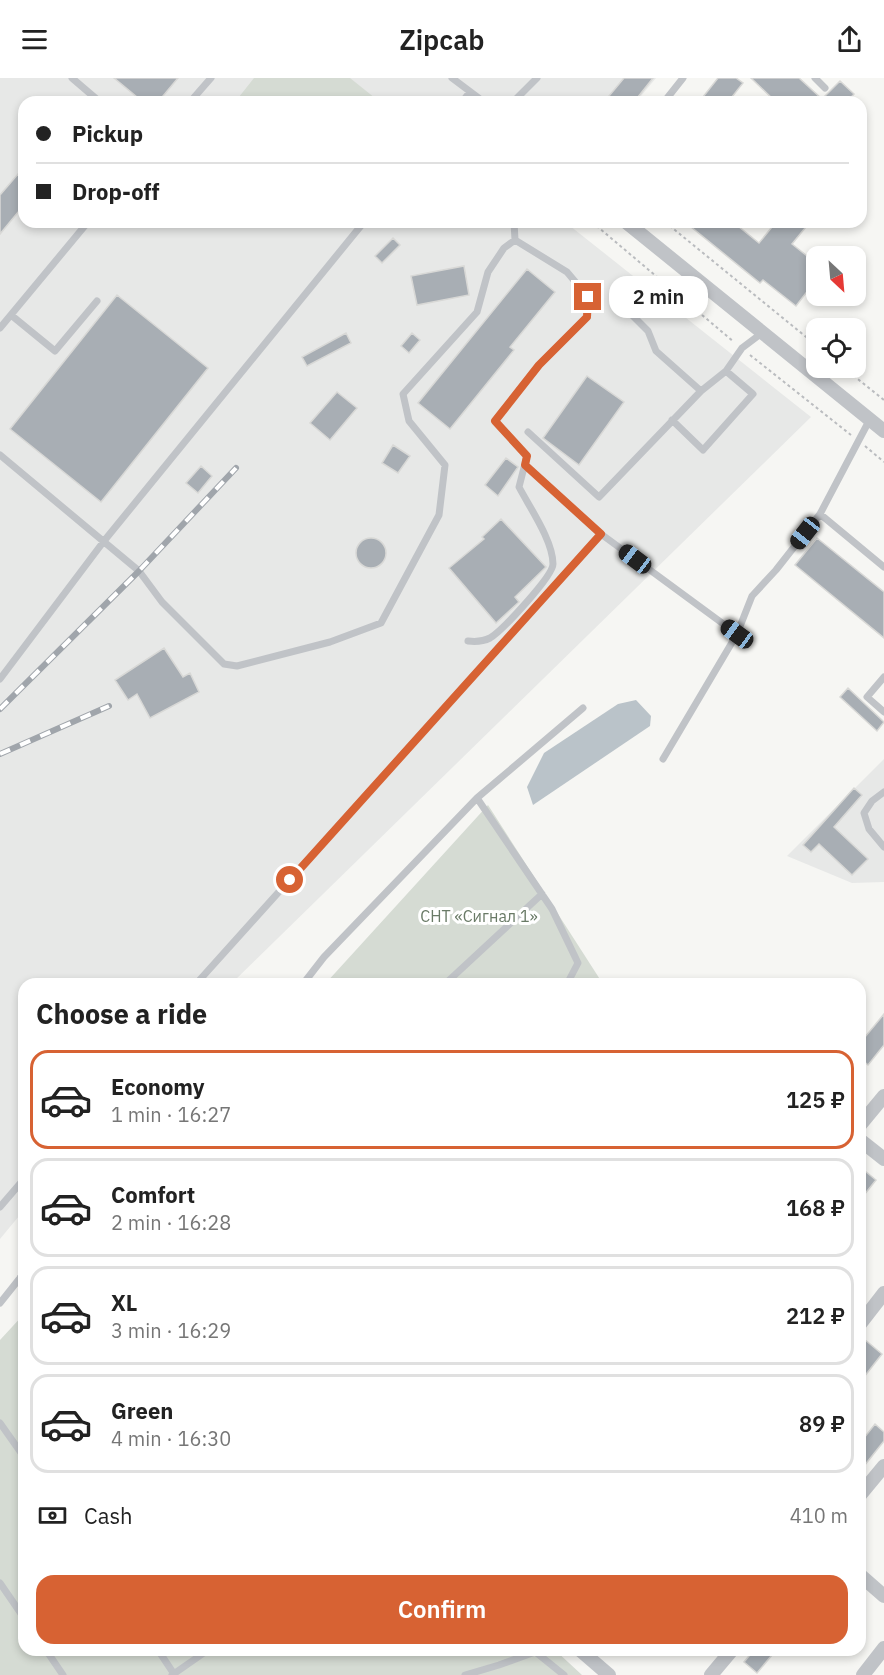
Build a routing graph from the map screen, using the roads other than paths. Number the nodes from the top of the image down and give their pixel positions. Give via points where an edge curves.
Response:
1 (72, 78) edge
2 (211, 78) edge
3 (452, 78) edge
4 (537, 78) edge
5 (683, 78) edge
6 (815, 78) edge
7 (825, 88) dead end
8 (470, 92) junction
9 (93, 96) edge
10 (195, 96) edge
11 (467, 96) edge
12 (476, 96) edge
13 (519, 96) edge
14 (669, 96) edge
15 (83, 228) edge
16 (359, 228) edge
17 (514, 228) edge
18 (633, 228) edge
19 (515, 240) junction
20 (97, 302) dead end
21 (631, 314) dead end
22 (11, 315) junction
23 (0, 328) edge
24 (762, 333) junction
25 (726, 371) junction
26 (701, 391) junction
27 (870, 419) junction
28 (672, 420) junction
29 (883, 428) edge
30 (528, 432) dead end
31 (0, 455) edge
32 (525, 465) junction
33 (820, 514) junction
34 (601, 534) junction
35 (104, 541) junction
36 (884, 567) edge
37 (737, 634) junction
38 (468, 641) dead end
39 (884, 677) edge
40 (0, 679) edge
41 (583, 708) dead end
42 (884, 712) edge
43 (663, 759) dead end
44 (884, 792) edge
45 (477, 798) junction
46 (884, 846) edge
47 (542, 894) junction
48 (201, 978) edge
49 (308, 978) edge
50 (451, 978) edge
51 (570, 978) edge
52 (884, 1096) edge
53 (866, 1118) edge
54 (866, 1145) edge
55 (884, 1159) edge
56 (18, 1186) edge
57 (0, 1207) edge
58 (18, 1281) edge
59 (884, 1293) edge
60 (0, 1303) edge
61 (866, 1316) edge
62 (0, 1423) edge
63 (18, 1448) edge
64 (884, 1466) edge
65 (866, 1488) edge
66 (866, 1580) edge
67 (0, 1583) edge
68 (884, 1596) edge
69 (18, 1609) edge
70 (884, 1648) edge
71 (50, 1656) edge
72 (162, 1656) edge
73 (199, 1656) edge
74 (522, 1656) edge
75 (540, 1656) edge
76 (589, 1656) edge
77 (727, 1656) edge
78 (173, 1674) edge
79 (63, 1675) edge
80 (465, 1675) edge
81 (564, 1675) edge
82 (609, 1675) edge
83 (711, 1675) edge
84 (863, 1675) edge

1 - 9 lane
2 - 10 lane
3 - 8 lane
4 - 13 lane
5 - 14 lane
6 - 7 lane
8 - 11 lane
8 - 12 lane
15 - 22 lane
16 - 35 lane
17 - 19 lane
18 - 24 street
19 - 32 lane via 567,273 588,297 587,317 539,365 495,421 527,456
19 - 35 lane via 504,248 488,272 477,312 403,394 409,421 446,465 439,515 381,623 330,642 237,666 224,664 162,602 139,571
20 - 22 lane via 55,351
21 - 26 lane via 648,331 656,351
22 - 23 lane
24 - 25 lane via 742,348
24 - 27 street
25 - 26 lane
25 - 28 lane via 753,394 703,450
26 - 28 lane
27 - 29 street
27 - 33 lane
28 - 30 lane via 599,497
31 - 35 lane
32 - 34 lane
32 - 38 lane via 519,488 552,551 554,567 540,589 492,637
33 - 36 lane
33 - 37 lane via 752,596
34 - 37 lane
34 - 48 lane
35 - 40 lane
37 - 43 lane
39 - 42 lane via 867,698
41 - 45 lane
44 - 46 lane via 864,813 868,829
45 - 47 lane
45 - 49 lane
47 - 50 lane
47 - 51 lane via 578,963
52 - 53 street
54 - 55 street
56 - 57 lane
58 - 60 lane
59 - 61 street
62 - 63 lane
64 - 65 street
66 - 68 street
67 - 69 lane
70 - 84 street
71 - 79 lane
72 - 78 lane
73 - 78 lane
74 - 80 lane
75 - 81 lane
76 - 82 street
77 - 83 street

